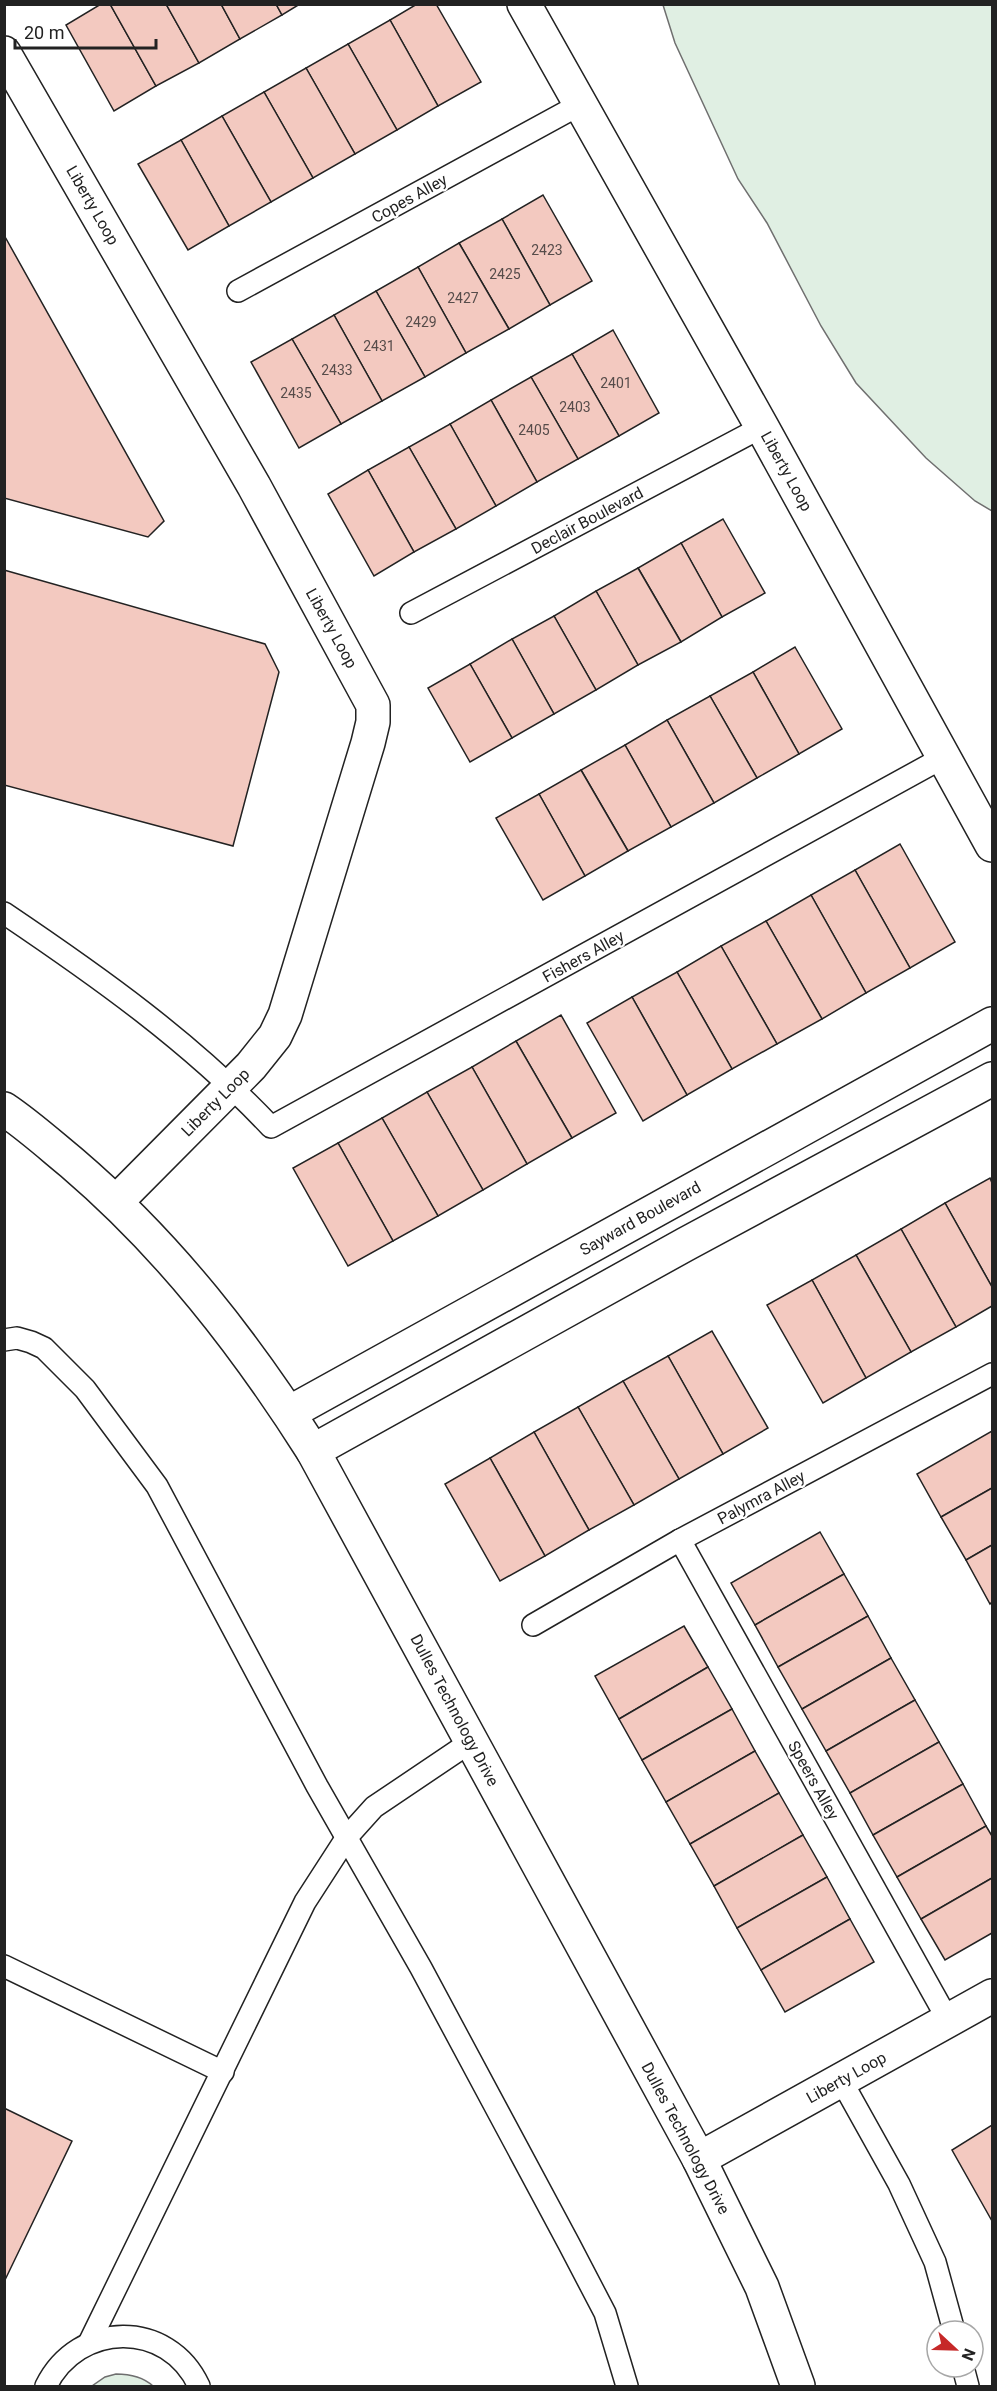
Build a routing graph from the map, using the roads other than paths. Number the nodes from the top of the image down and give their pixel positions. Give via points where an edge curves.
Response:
1 (524, 4) edge
2 (4, 52) edge
3 (579, 105) junction
4 (238, 291) dead end
5 (762, 427) junction
6 (411, 613) dead end
7 (944, 758) junction
8 (993, 845) edge
9 (4, 913) edge
10 (993, 1024) edge
11 (993, 1079) edge
12 (231, 1086) junction
13 (4, 1109) edge
14 (117, 1201) junction
15 (4, 1340) edge
16 (993, 1374) edge
17 (289, 1413) junction
18 (313, 1451) junction
19 (680, 1540) junction
20 (533, 1625) dead end
21 (472, 1742) junction
22 (347, 1837) junction
23 (4, 1966) edge
24 (993, 1996) edge
25 (948, 2020) junction
26 (223, 2072) junction
27 (841, 2080) junction
28 (699, 2159) junction
29 (951, 2319) edge
30 (89, 2343) junction
31 (46, 2386) edge
32 (199, 2386) edge
33 (627, 2386) edge
34 (798, 2386) edge

1 - 3 street, Liberty Loop
2 - 12 street, Liberty Loop via 254,486 373,705 374,722 285,1015 275,1036
3 - 4 lane, Copes Alley
3 - 5 street, Liberty Loop
5 - 6 lane, Declair Boulevard
5 - 7 street, Liberty Loop
7 - 8 street, Liberty Loop
7 - 12 lane, Fishers Alley via 271,1127
9 - 12 lane via 113,987
10 - 17 street, Sayward Boulevard
11 - 18 street
12 - 14 street, Liberty Loop
13 - 14 street, Dulles Technology Drive
14 - 17 street, Dulles Technology Drive via 208,1300
15 - 22 lane via 17,1338 44,1348 86,1389 157,1486
16 - 19 lane, Palymra Alley
17 - 18 street, Dulles Technology Drive
18 - 21 street, Dulles Technology Drive
19 - 20 lane, Palymra Alley
19 - 25 lane, Speers Alley
21 - 22 lane via 374,1808
21 - 28 street, Dulles Technology Drive
22 - 26 lane via 305,1902
22 - 33 lane via 422,1968 605,2313
23 - 26 lane
24 - 25 street, Liberty Loop
25 - 27 street, Liberty Loop
26 - 30 lane
27 - 28 street, Liberty Loop
27 - 29 lane via 899,2184 935,2262
28 - 34 street, Dulles Technology Drive via 762,2287
30 - 31 lane via 68,2356
30 - 32 lane via 117,2336 146,2339 172,2352 192,2372

